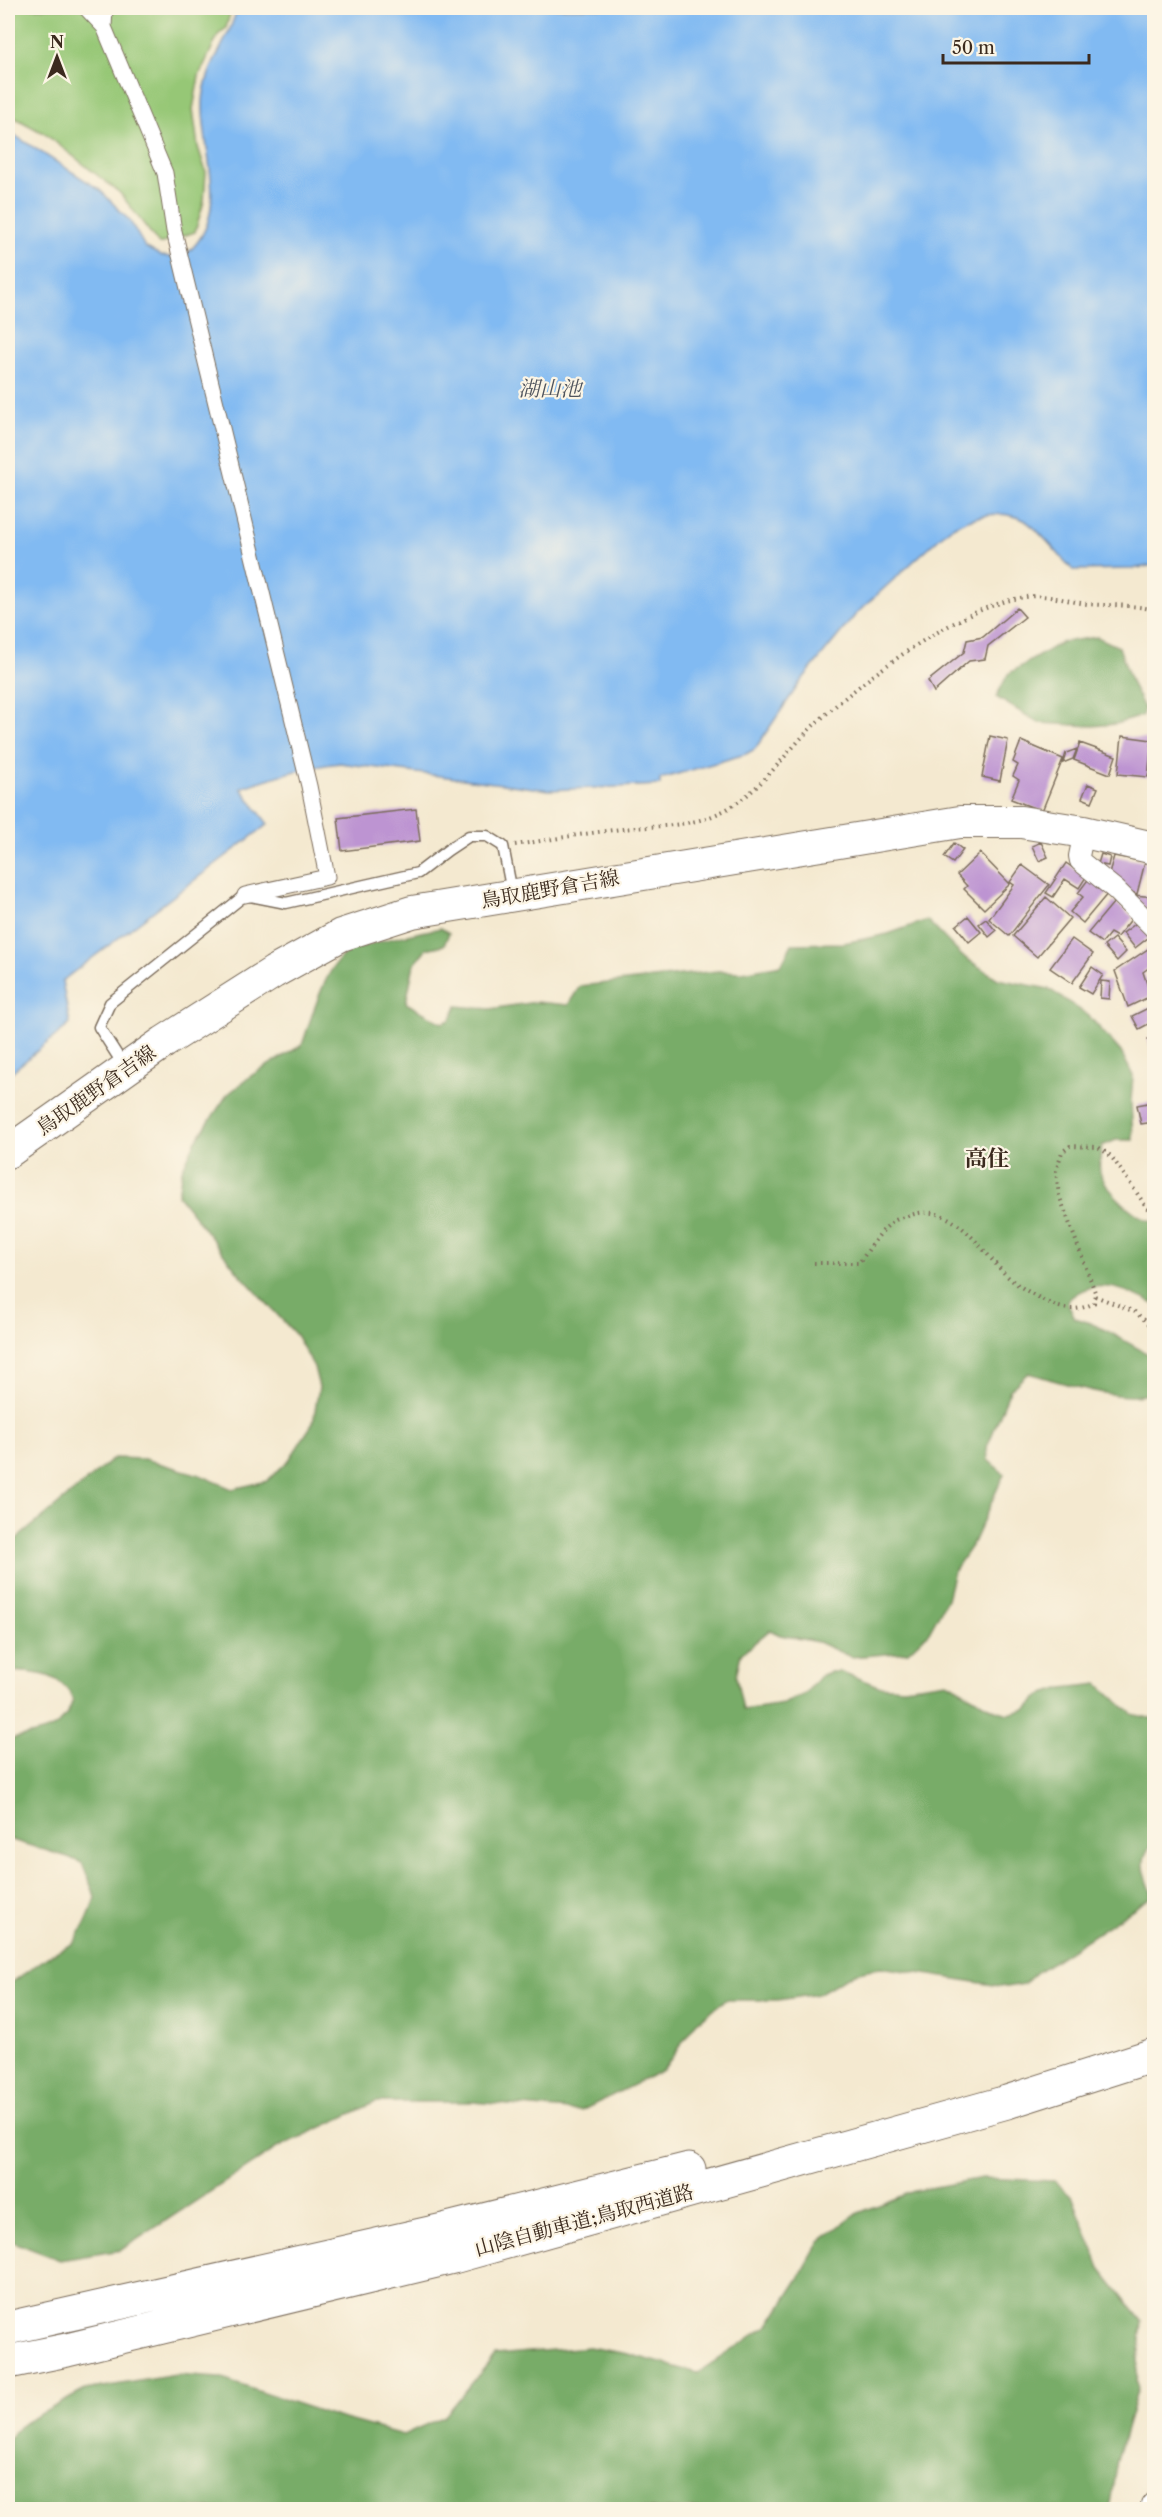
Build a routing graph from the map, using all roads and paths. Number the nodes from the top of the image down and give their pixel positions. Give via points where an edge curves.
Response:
1 (86, 8) edge
2 (105, 8) edge
3 (104, 27) junction
4 (1155, 610) edge
5 (1084, 832) junction
6 (502, 846) junction
7 (1155, 848) edge
8 (245, 895) junction
9 (513, 895) junction
10 (1155, 928) edge
11 (125, 1069) junction
12 (8, 1152) edge
13 (1155, 1214) edge
14 (814, 1263) dead end
15 (1095, 1296) junction
16 (1155, 1328) edge
17 (1155, 2038) edge
18 (1155, 2055) edge
19 (57, 2318) junction
20 (8, 2323) edge
21 (8, 2328) edge
22 (67, 2350) junction
23 (8, 2362) edge
24 (8, 2367) edge

1 - 3 street
2 - 3 street
3 - 8 street via 165,173 174,231 309,786 327,877
4 - 6 path via 1038,596 1009,600 930,639 881,670 812,728 752,791 722,812 668,826
5 - 7 main road, 鳥取鹿野倉吉線
5 - 9 main road, 鳥取鹿野倉吉線 via 1021,822 960,822
5 - 10 street via 1080,861
6 - 8 lane via 487,836 470,836 418,873 286,903
6 - 9 lane
8 - 11 lane via 110,1003 99,1026
9 - 11 main road, 鳥取鹿野倉吉線 via 412,912 341,935 274,972
11 - 12 main road, 鳥取鹿野倉吉線
13 - 15 path via 1111,1156 1098,1147 1070,1146 1062,1152 1056,1171 1059,1195
14 - 15 path via 859,1263 894,1221 918,1212 936,1213 952,1220 974,1239 1024,1290 1070,1310 1084,1309 1094,1303
15 - 16 path via 1135,1312
17 - 19 highway, 山陰自動車道;鳥取西道路 via 1005,2085 669,2174
18 - 22 highway, 山陰自動車道;鳥取西道路 via 1007,2102 453,2257
19 - 20 highway
19 - 21 highway, 山陰自動車道;鳥取西道路
22 - 23 highway, 山陰自動車道;鳥取西道路
22 - 24 highway

